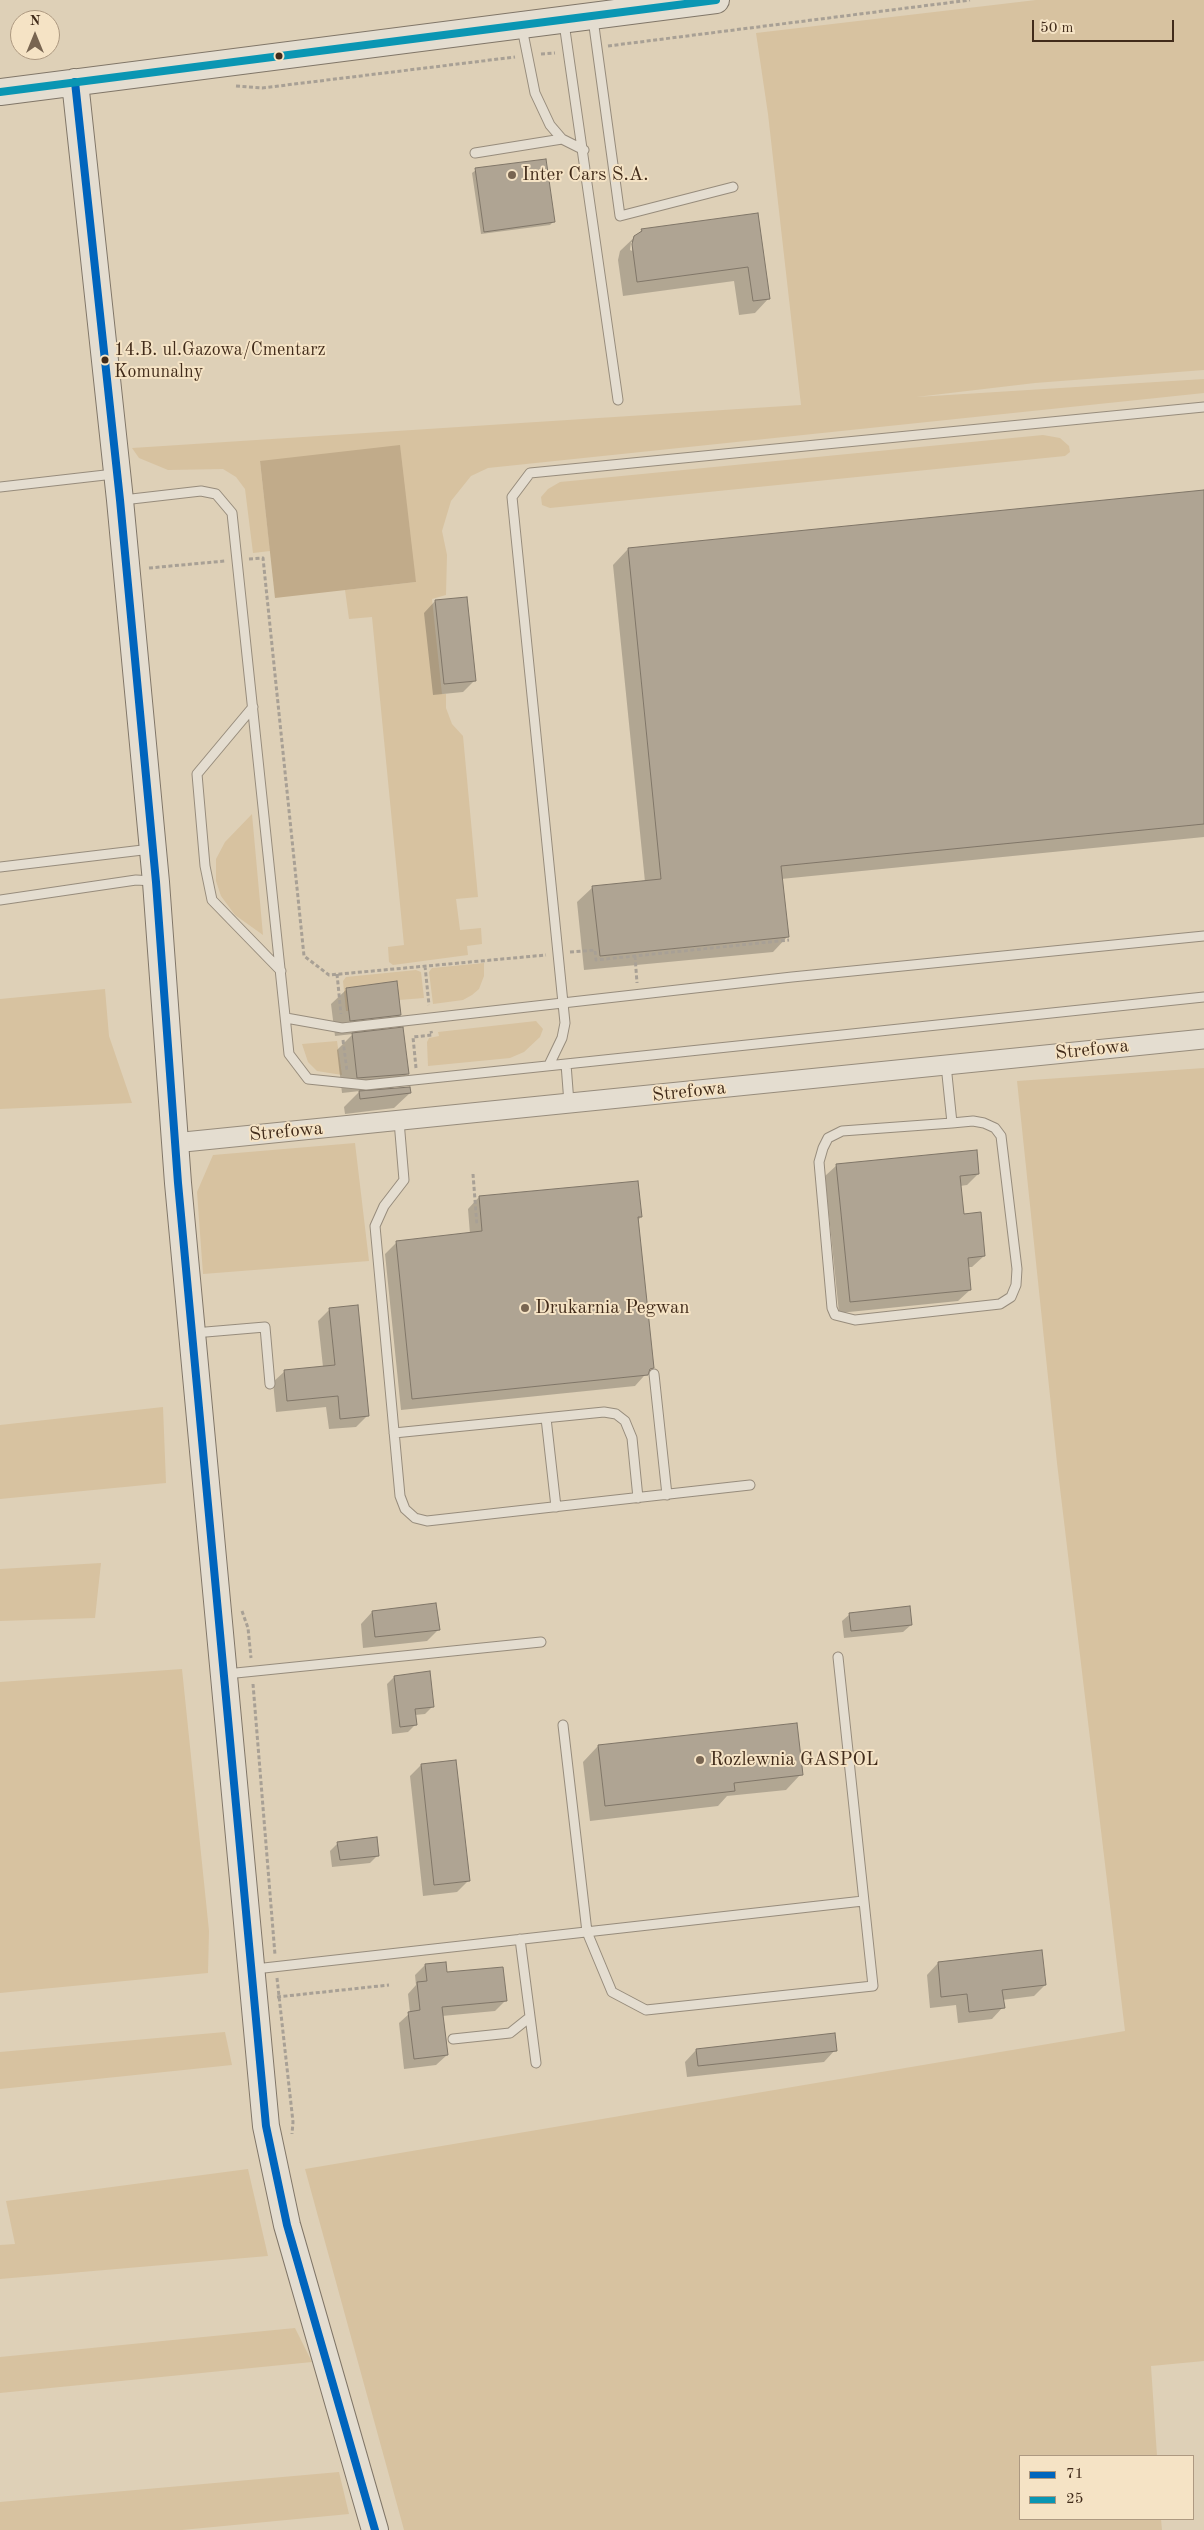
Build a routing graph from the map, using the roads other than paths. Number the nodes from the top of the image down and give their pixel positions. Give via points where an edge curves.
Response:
1 (716, 0) edge
2 (592, 16) junction
3 (564, 20) junction
4 (521, 25) junction
5 (75, 82) junction
6 (0, 92) edge
7 (562, 140) junction
8 (584, 150) junction
9 (475, 153) dead end
10 (733, 187) dead end
11 (618, 400) dead end
12 (1204, 407) edge
13 (117, 474) junction
14 (0, 487) edge
15 (120, 500) junction
16 (253, 707) junction
17 (153, 849) junction
18 (0, 867) edge
19 (156, 882) junction
20 (0, 900) edge
21 (1204, 936) edge
22 (281, 971) junction
23 (1204, 998) edge
24 (563, 1002) junction
25 (286, 1018) junction
26 (1204, 1039) edge
27 (566, 1064) junction
28 (549, 1066) junction
29 (946, 1066) junction
30 (570, 1104) junction
31 (399, 1121) junction
32 (952, 1123) junction
33 (174, 1143) junction
34 (191, 1333) junction
35 (654, 1374) dead end
36 (270, 1384) dead end
37 (546, 1418) junction
38 (394, 1432) junction
39 (750, 1485) dead end
40 (667, 1494) junction
41 (638, 1498) junction
42 (556, 1507) junction
43 (542, 1642) dead end
44 (838, 1657) dead end
45 (224, 1674) junction
46 (563, 1725) dead end
47 (863, 1901) junction
48 (587, 1932) junction
49 (520, 1939) junction
50 (252, 1969) junction
51 (530, 2017) junction
52 (453, 2040) dead end
53 (536, 2063) dead end
54 (375, 2530) edge

1 - 2 street
2 - 3 street
2 - 10 lane via 620,216
3 - 4 street
3 - 8 lane
4 - 5 street
4 - 7 lane via 535,93 550,125
5 - 6 street
5 - 13 street
7 - 8 lane
7 - 9 lane
8 - 11 lane
12 - 24 lane via 530,472 512,497
13 - 14 lane
13 - 15 street
15 - 16 lane via 201,491 216,494 232,513
15 - 17 street
16 - 22 lane
16 - 22 lane via 197,774 205,866 212,900
17 - 18 lane
17 - 19 street
19 - 20 lane via 136,880
19 - 33 street
21 - 24 lane
22 - 25 lane
23 - 27 lane
24 - 25 lane via 342,1028
24 - 28 lane via 565,1022 562,1038
25 - 28 lane via 289,1054 308,1079 366,1084
26 - 29 street, Strefowa
27 - 28 lane
27 - 30 lane
29 - 30 street, Strefowa
29 - 32 lane
30 - 31 street, Strefowa
31 - 33 street, Strefowa
31 - 38 lane via 404,1180 384,1206 374,1226
32 - 32 lane via 842,1131 828,1138 819,1162 835,1315 855,1320 1000,1304 1011,1297 1017,1269 1001,1136 995,1128 984,1123
33 - 34 street
34 - 36 lane via 265,1327
34 - 45 street
35 - 40 lane
37 - 38 lane
37 - 41 lane via 604,1412 616,1414 625,1421 632,1438
37 - 42 lane
38 - 42 lane via 400,1496 404,1508 415,1518 427,1521
39 - 40 lane
40 - 41 lane
41 - 42 lane
43 - 45 lane
44 - 47 lane
45 - 50 street
46 - 48 lane
47 - 48 lane
47 - 48 lane via 872,1986 646,2010 612,1992
48 - 49 lane
49 - 50 lane
49 - 51 lane
50 - 54 street via 266,2126 286,2225
51 - 52 lane via 510,2033
51 - 53 lane

